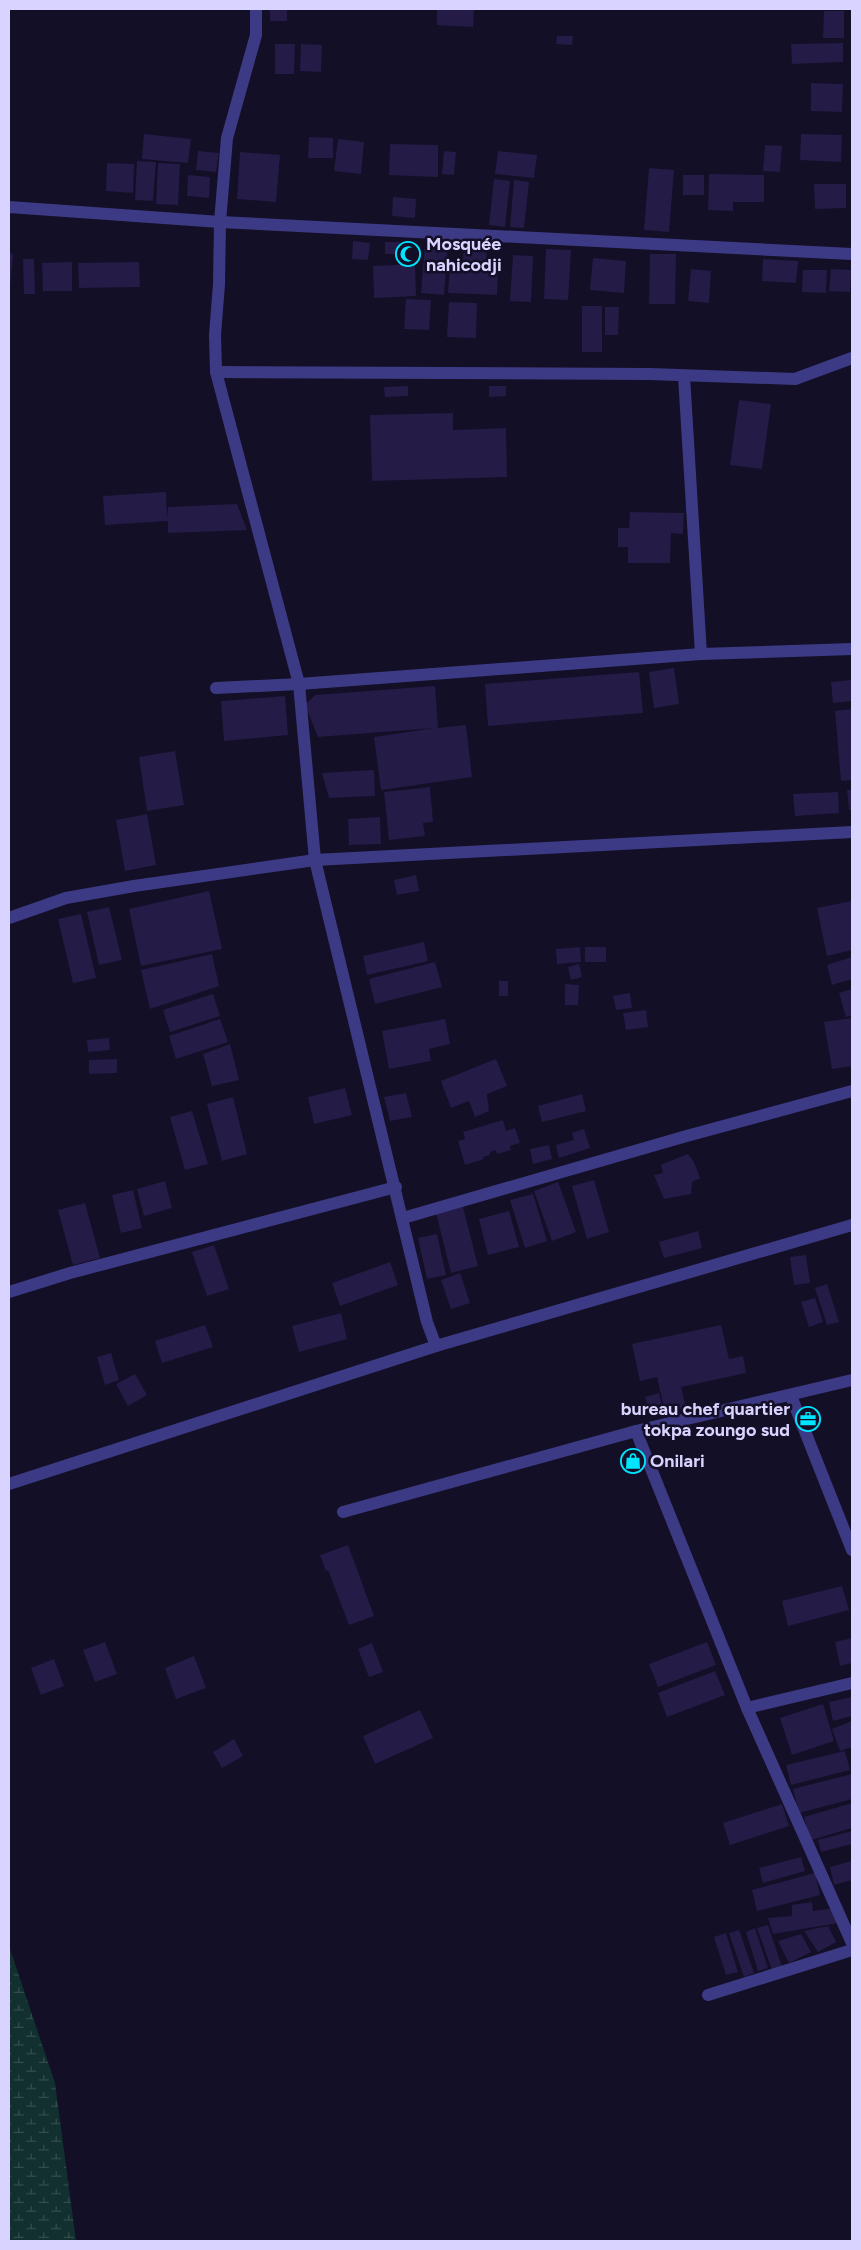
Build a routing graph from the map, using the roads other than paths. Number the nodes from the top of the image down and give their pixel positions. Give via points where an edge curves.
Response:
1 (256, 9) edge
2 (9, 207) edge
3 (220, 222) junction
4 (852, 254) edge
5 (852, 358) edge
6 (216, 372) junction
7 (684, 376) junction
8 (852, 649) edge
9 (701, 654) junction
10 (298, 684) junction
11 (216, 688) dead end
12 (852, 832) edge
13 (315, 860) junction
14 (9, 918) edge
15 (852, 1090) edge
16 (396, 1188) junction
17 (403, 1218) junction
18 (852, 1225) edge
19 (9, 1292) edge
20 (436, 1346) junction
21 (852, 1380) edge
22 (791, 1396) junction
23 (636, 1431) junction
24 (9, 1484) edge
25 (343, 1512) dead end
26 (852, 1550) edge
27 (852, 1683) edge
28 (747, 1708) junction
29 (852, 1943) edge
30 (852, 1950) edge
31 (708, 1995) dead end

1 - 3 street via 256,35 227,138
2 - 3 street
3 - 4 street
3 - 6 street
5 - 7 street via 795,380
6 - 7 street
6 - 10 street
7 - 9 street
8 - 9 street
9 - 10 street
10 - 11 street
10 - 13 street
12 - 13 street
13 - 14 street via 66,898
13 - 16 street
15 - 17 street
16 - 17 street
16 - 19 street via 70,1273
17 - 20 street via 427,1322
18 - 20 street
20 - 24 street
21 - 22 street
22 - 23 street
22 - 26 street
23 - 25 street
23 - 28 street
27 - 28 street
28 - 29 street
30 - 31 street

